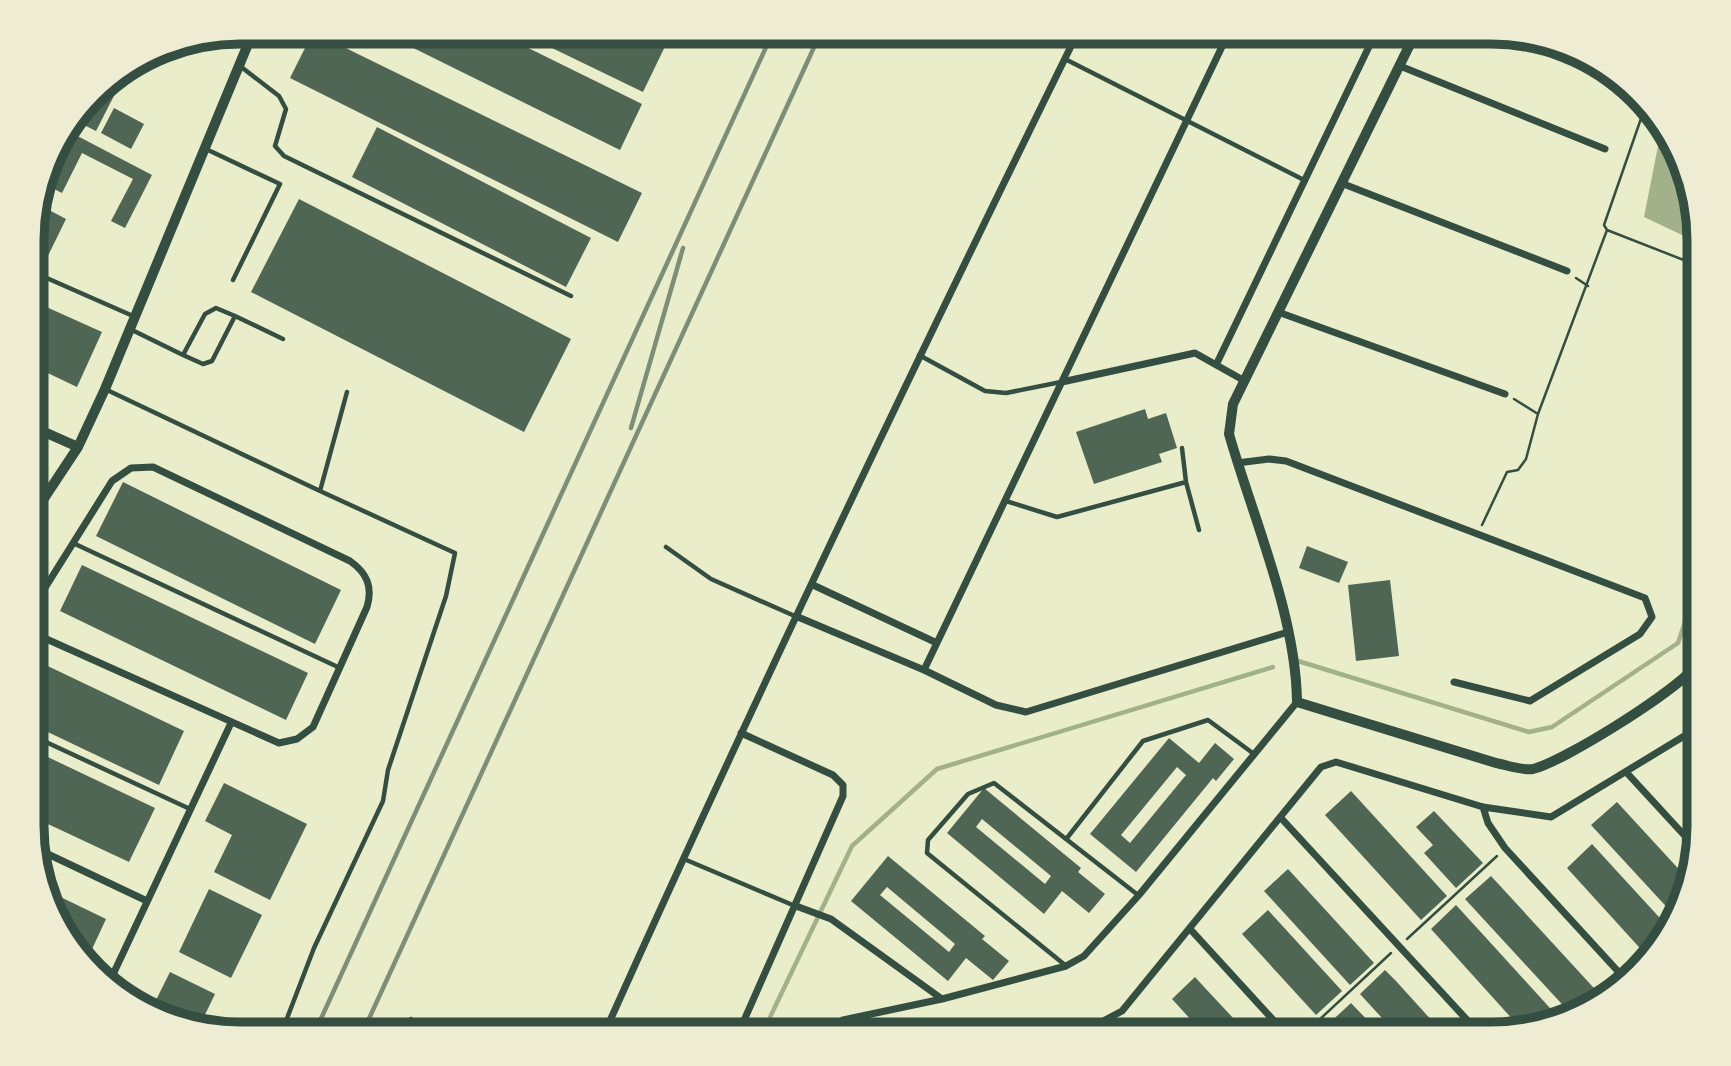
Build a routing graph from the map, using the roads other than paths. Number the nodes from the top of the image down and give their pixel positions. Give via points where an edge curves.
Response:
1 (245, 44) edge
2 (1072, 44) edge
3 (1223, 44) edge
4 (1370, 44) edge
5 (1410, 44) edge
6 (1065, 59) junction
7 (239, 66) junction
8 (1400, 66) junction
9 (1186, 121) junction
10 (205, 149) junction
11 (1605, 149) dead end
12 (1304, 180) junction
13 (1341, 183) junction
14 (1567, 271) road end
15 (44, 277) edge
16 (233, 280) dead end
17 (571, 296) dead end
18 (1278, 312) junction
19 (235, 316) junction
20 (137, 317) junction
21 (131, 329) junction
22 (284, 340) dead end
23 (183, 355) junction
24 (919, 355) junction
25 (1217, 363) junction
26 (1243, 380) junction
27 (1062, 382) junction
28 (105, 389) junction
29 (347, 393) dead end
30 (1505, 394) road end
31 (44, 432) edge
32 (78, 447) junction
33 (1182, 448) dead end
34 (1237, 463) junction
35 (1186, 482) junction
36 (320, 491) junction
37 (44, 498) edge
38 (1005, 500) junction
39 (1199, 530) dead end
40 (73, 543) junction
41 (667, 547) dead end
42 (813, 585) junction
43 (44, 589) edge
44 (798, 617) junction
45 (1289, 632) junction
46 (44, 638) edge
47 (937, 643) junction
48 (340, 668) junction
49 (924, 670) junction
50 (1687, 677) edge
51 (1454, 682) dead end
52 (1297, 702) junction
53 (231, 723) junction
54 (741, 733) junction
55 (1687, 735) edge
56 (44, 741) edge
57 (1255, 755) junction
58 (1627, 773) junction
59 (1483, 807) junction
60 (190, 809) junction
61 (1281, 818) junction
62 (1067, 838) junction
63 (1687, 838) edge
64 (45, 853) edge
65 (683, 858) junction
66 (1139, 895) junction
67 (147, 901) junction
68 (796, 906) junction
69 (1191, 930) junction
70 (1066, 966) junction
71 (1621, 974) edge
72 (112, 976) edge
73 (942, 999) junction
74 (411, 1019) dead end
75 (843, 1020) joint
76 (286, 1022) edge
77 (410, 1022) edge
78 (609, 1022) edge
79 (743, 1022) edge
80 (839, 1022) edge
81 (1101, 1022) edge
82 (1275, 1022) edge
83 (1469, 1022) edge

1 - 7 street
2 - 6 street
3 - 9 street
4 - 12 street
5 - 8 street
6 - 9 lane
6 - 24 street
7 - 10 street
7 - 17 lane via 279,96 286,109 275,146 284,156
8 - 11 street
8 - 13 street
9 - 12 lane
9 - 27 street
10 - 16 lane via 280,184
10 - 20 street
12 - 25 street
13 - 14 street
13 - 18 street
15 - 20 lane
18 - 26 street
18 - 30 street
19 - 22 lane
19 - 23 lane via 216,308 207,310
19 - 23 lane via 212,361 199,363
20 - 21 street
21 - 23 lane
21 - 28 street
24 - 27 lane via 985,391 1006,393
24 - 42 street
25 - 26 street
25 - 27 street via 1195,353
26 - 34 street via 1228,433
27 - 38 street
28 - 32 street
28 - 36 lane
29 - 36 lane
31 - 32 street
32 - 37 street
33 - 35 lane
34 - 45 street
34 - 51 street via 1286,461 1645,598 1652,617 1640,634 1530,701
35 - 38 lane via 1056,517
35 - 39 lane
36 - 76 lane via 455,552 446,596 388,770 383,801 314,948
38 - 47 street
40 - 43 street
40 - 48 lane
40 - 48 street via 112,481 131,468 153,467 359,567 370,597
41 - 44 lane via 711,579
42 - 44 street
42 - 47 street
44 - 49 street
44 - 54 street
45 - 49 street via 1026,712 996,705
45 - 52 street
46 - 53 street
47 - 49 street
48 - 53 street via 313,727 297,739 279,743
50 - 52 street via 1551,762 1530,769 1496,763
52 - 57 street
53 - 60 street
54 - 65 street
54 - 68 street via 834,775 843,785 843,796
55 - 58 street
56 - 60 lane
57 - 62 lane via 1208,720 1143,741
57 - 66 street
58 - 59 street via 1551,817
58 - 63 street
59 - 61 street via 1336,762 1321,767
59 - 71 street via 1505,848
60 - 67 street
61 - 69 street
61 - 83 street
62 - 66 lane
62 - 70 lane via 995,783 968,794 925,848
64 - 67 street
65 - 68 lane
65 - 78 street
66 - 70 street via 1084,956
67 - 72 street
68 - 73 street via 831,919
68 - 79 street
69 - 81 street via 1122,1011
69 - 82 street
70 - 73 street
73 - 75 street
74 - 77 lane
75 - 80 lane

